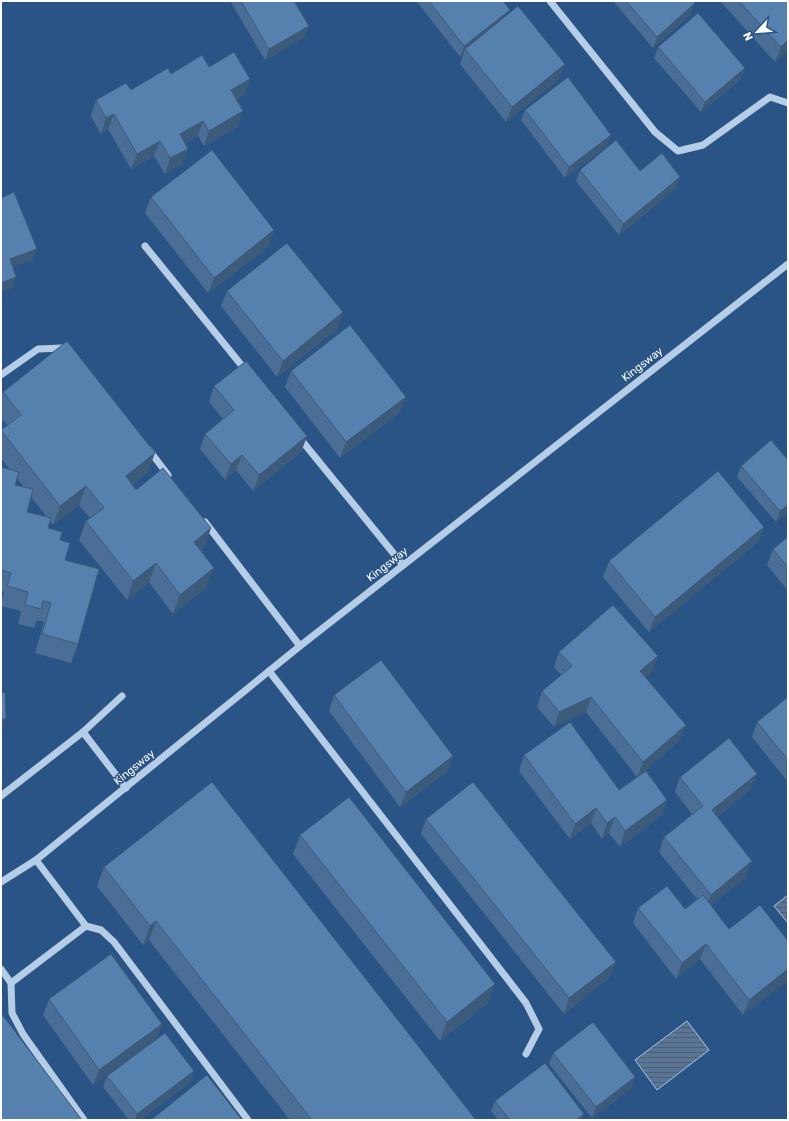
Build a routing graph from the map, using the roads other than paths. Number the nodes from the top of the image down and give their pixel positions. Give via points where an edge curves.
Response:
1 (550, 1) edge
2 (788, 103) edge
3 (145, 246) dead end
4 (788, 264) edge
5 (68, 352) edge
6 (1, 375) edge
7 (249, 375) edge
8 (294, 430) edge
9 (144, 443) edge
10 (173, 481) edge
11 (202, 519) edge
12 (403, 565) junction
13 (300, 646) junction
14 (269, 671) junction
15 (122, 696) dead end
16 (83, 732) junction
17 (126, 788) junction
18 (1, 796) edge
19 (36, 860) junction
20 (1, 882) edge
21 (86, 926) junction
22 (1, 969) edge
23 (11, 983) junction
24 (526, 1054) dead end
25 (84, 1120) edge
26 (248, 1120) edge

1 - 2 street via 655,132 678,151 703,145 770,97
3 - 7 street
4 - 12 street, Kingsway
5 - 6 street via 62,348 38,349
8 - 12 street
9 - 10 street
11 - 13 street
12 - 13 street, Kingsway
13 - 14 street, Kingsway
14 - 17 street, Kingsway
14 - 24 street via 526,1003 539,1029
15 - 16 street
16 - 17 street
16 - 18 street
17 - 19 street, Kingsway
19 - 20 street, Kingsway
19 - 21 street
21 - 23 street
21 - 26 street via 101,930 114,942
22 - 23 street
23 - 25 street via 12,1013 23,1034

